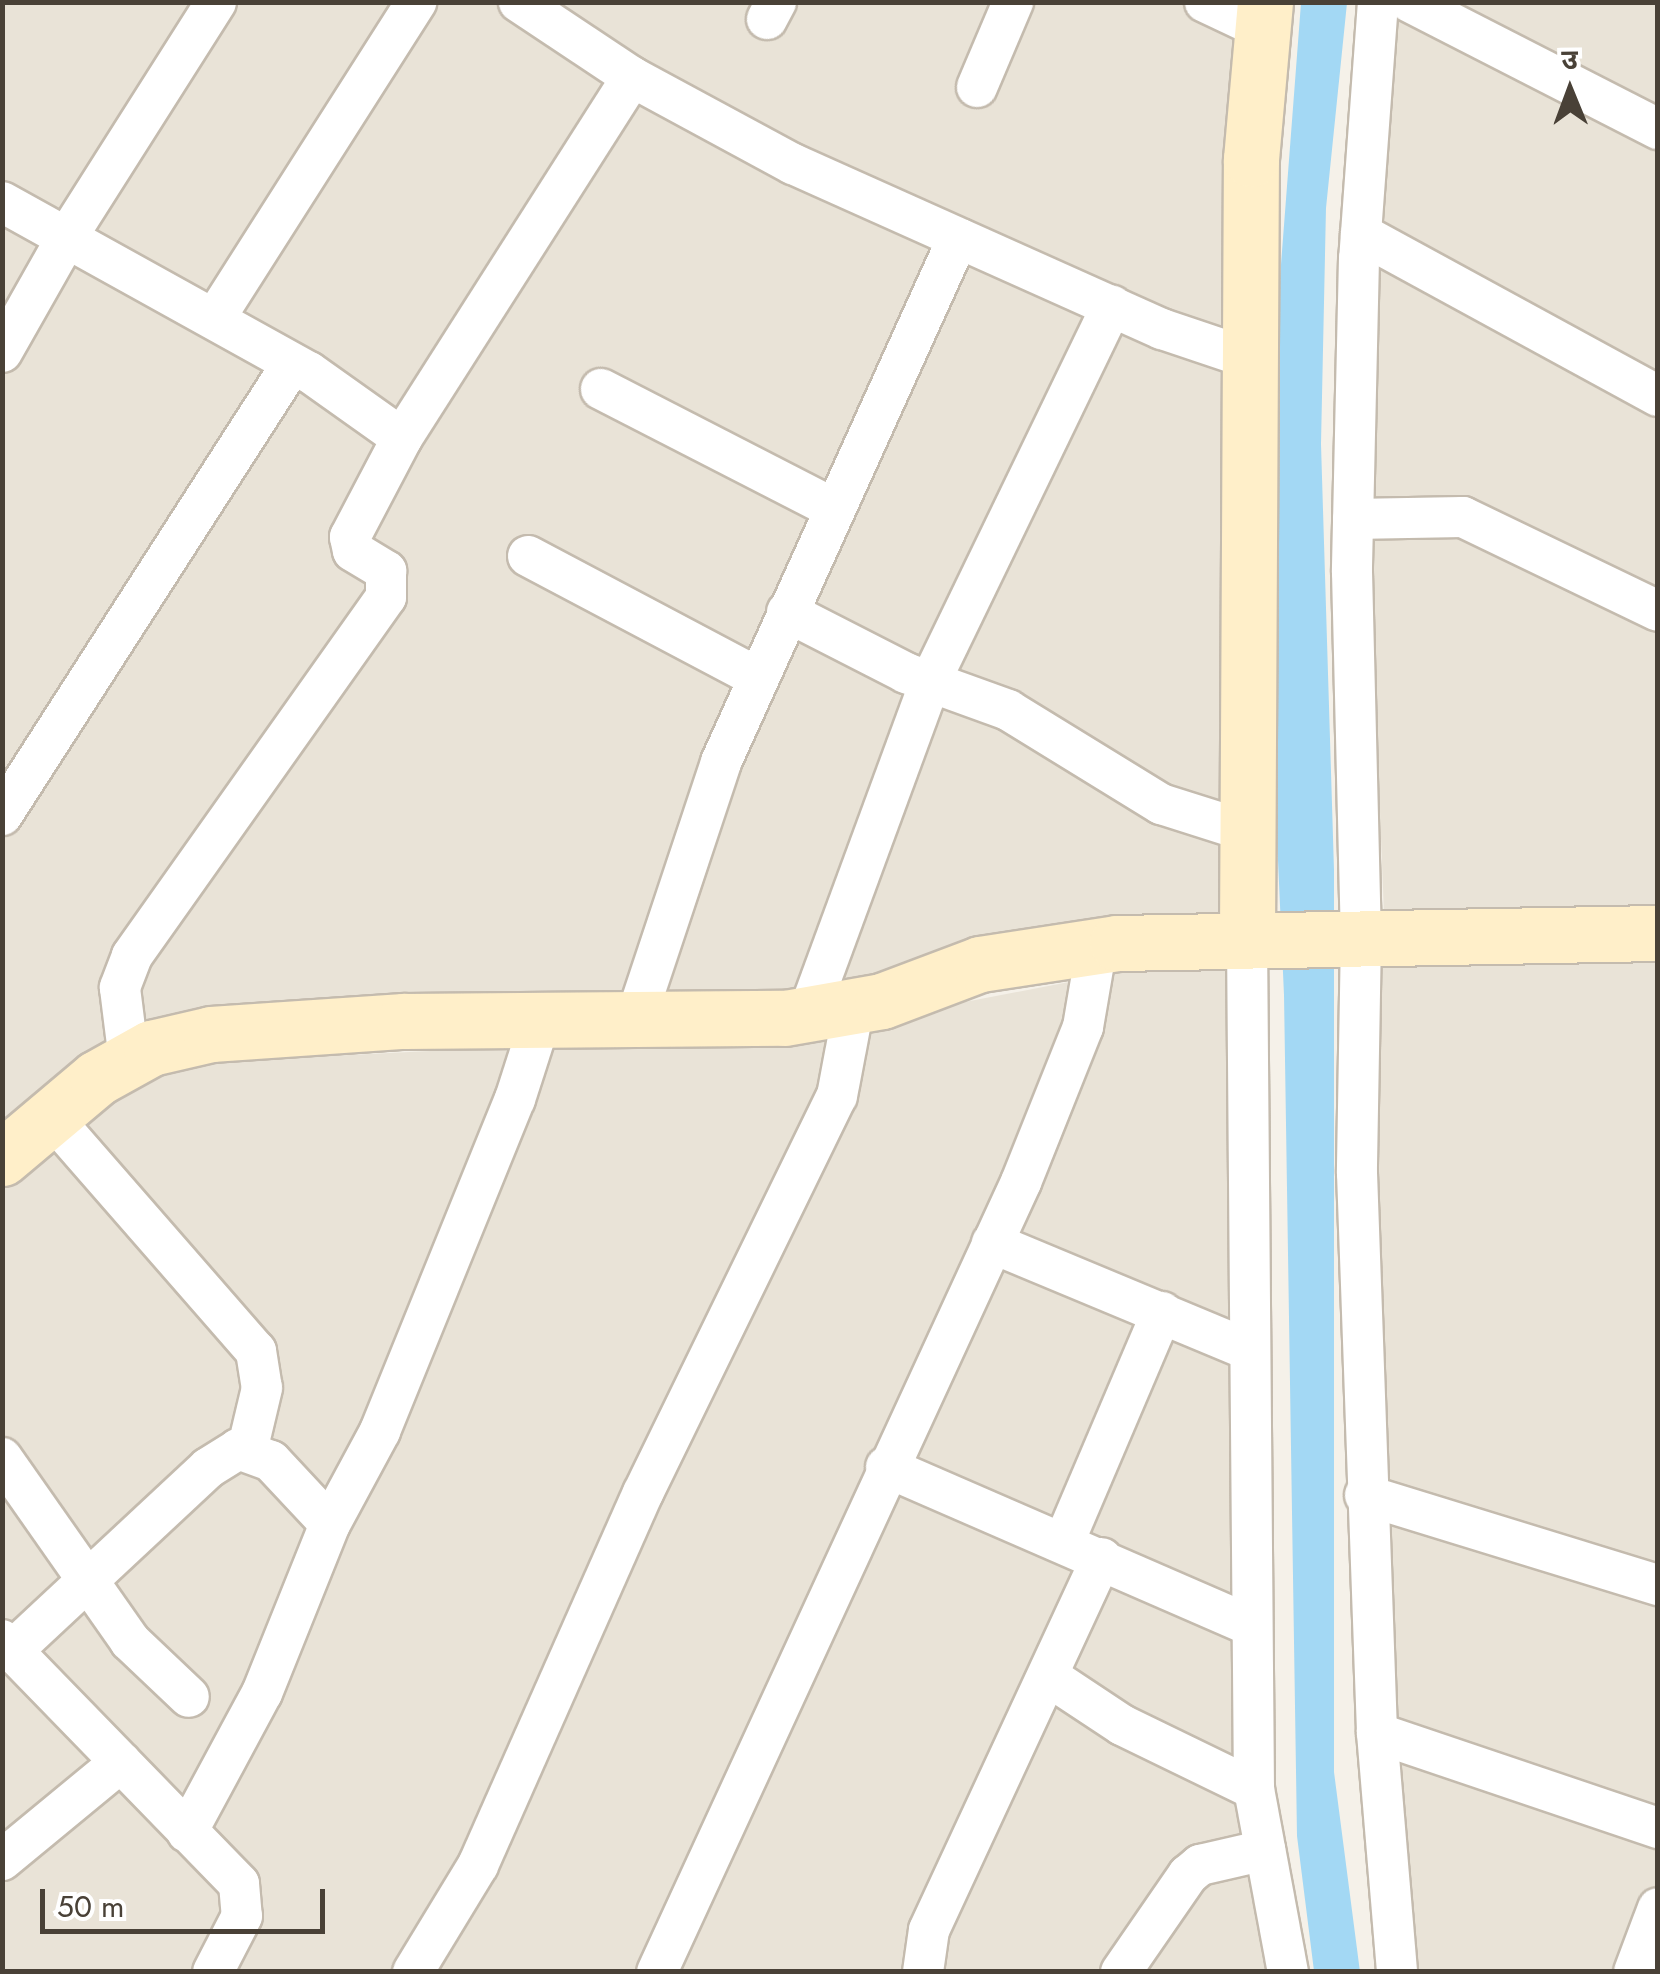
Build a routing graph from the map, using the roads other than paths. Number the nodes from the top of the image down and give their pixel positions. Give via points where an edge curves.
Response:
1 (216, 2) edge
2 (416, 2) edge
3 (519, 2) edge
4 (1012, 2) edge
5 (1205, 2) edge
6 (1378, 2) edge
7 (1410, 2) edge
8 (1264, 16) edge
9 (632, 77) junction
10 (977, 87) dead end
11 (1656, 127) edge
12 (2, 202) edge
13 (1361, 234) junction
14 (67, 237) junction
15 (958, 238) junction
16 (1112, 306) junction
17 (215, 318) junction
18 (2, 352) edge
19 (1248, 358) junction
20 (292, 364) junction
21 (601, 389) dead end
22 (1658, 396) edge
23 (402, 438) junction
24 (832, 507) junction
25 (1353, 519) junction
26 (528, 556) dead end
27 (1658, 611) edge
28 (787, 612) junction
29 (758, 678) junction
30 (930, 682) junction
31 (2, 815) edge
32 (1246, 831) junction
33 (1658, 933) edge
34 (1350, 936) junction
35 (1256, 939) junction
36 (1097, 945) junction
37 (831, 1010) junction
38 (541, 1018) junction
39 (636, 1018) junction
40 (129, 1060) junction
41 (49, 1114) junction
42 (2, 1158) edge
43 (992, 1243) junction
44 (1162, 1312) junction
45 (1247, 1348) junction
46 (247, 1451) junction
47 (2, 1458) edge
48 (886, 1467) junction
49 (1365, 1495) junction
50 (330, 1524) junction
51 (1064, 1542) junction
52 (1102, 1558) junction
53 (87, 1581) junction
54 (1658, 1585) edge
55 (1250, 1626) junction
56 (8, 1645) edge
57 (1048, 1676) junction
58 (189, 1697) dead end
59 (1377, 1733) junction
60 (121, 1762) junction
61 (1254, 1789) junction
62 (1658, 1828) edge
63 (187, 1832) junction
64 (1265, 1850) junction
65 (2, 1860) edge
66 (1658, 1908) edge
67 (213, 1972) edge
68 (413, 1972) edge
69 (657, 1972) edge
70 (923, 1972) edge
71 (1121, 1972) edge
72 (1288, 1972) edge
73 (1397, 1972) edge
74 (1634, 1972) edge

1 - 14 street
2 - 17 street
3 - 9 street
4 - 10 street
5 - 8 street
6 - 13 street
7 - 11 street
8 - 19 street via 1251,159
9 - 15 street via 793,164
9 - 23 street
12 - 14 street
13 - 22 street
13 - 25 street
14 - 17 street
14 - 18 street
15 - 16 street
15 - 24 street
16 - 19 street
16 - 30 street
17 - 20 street
19 - 32 street
20 - 23 street
20 - 31 street
21 - 24 street
23 - 40 street via 350,538 353,551 386,572 386,597 132,956 120,988
24 - 28 street
25 - 27 street via 1463,518
25 - 34 street
26 - 29 street
28 - 29 street
28 - 30 street
29 - 39 street via 712,783
30 - 32 street via 1017,715 1171,809
30 - 37 street
32 - 35 street
33 - 34 street
34 - 35 street
34 - 49 street
35 - 36 street
35 - 45 street
36 - 37 street via 980,964
36 - 43 street via 1084,1027
37 - 39 street
37 - 68 street via 836,1096 643,1494 478,1865
38 - 39 street
38 - 40 street via 211,1034
38 - 50 street via 516,1099 380,1430
40 - 41 street
41 - 42 street
41 - 46 street via 256,1351 262,1388
43 - 44 street
43 - 48 street
44 - 45 street
44 - 51 street
45 - 55 street
46 - 50 street via 271,1461
46 - 53 street via 208,1468
47 - 53 street
48 - 51 street
48 - 69 street
49 - 54 street
49 - 59 street
50 - 63 street via 262,1693
51 - 52 street
52 - 55 street
52 - 57 street
53 - 56 street
53 - 58 street via 130,1641
55 - 61 street
56 - 60 street
57 - 61 street via 1122,1725
57 - 70 street via 929,1930
59 - 62 street
59 - 73 street
60 - 63 street
60 - 65 street
61 - 64 street
63 - 67 street via 238,1884 244,1900
64 - 71 street via 1200,1865 1188,1875
64 - 72 street
66 - 74 street

